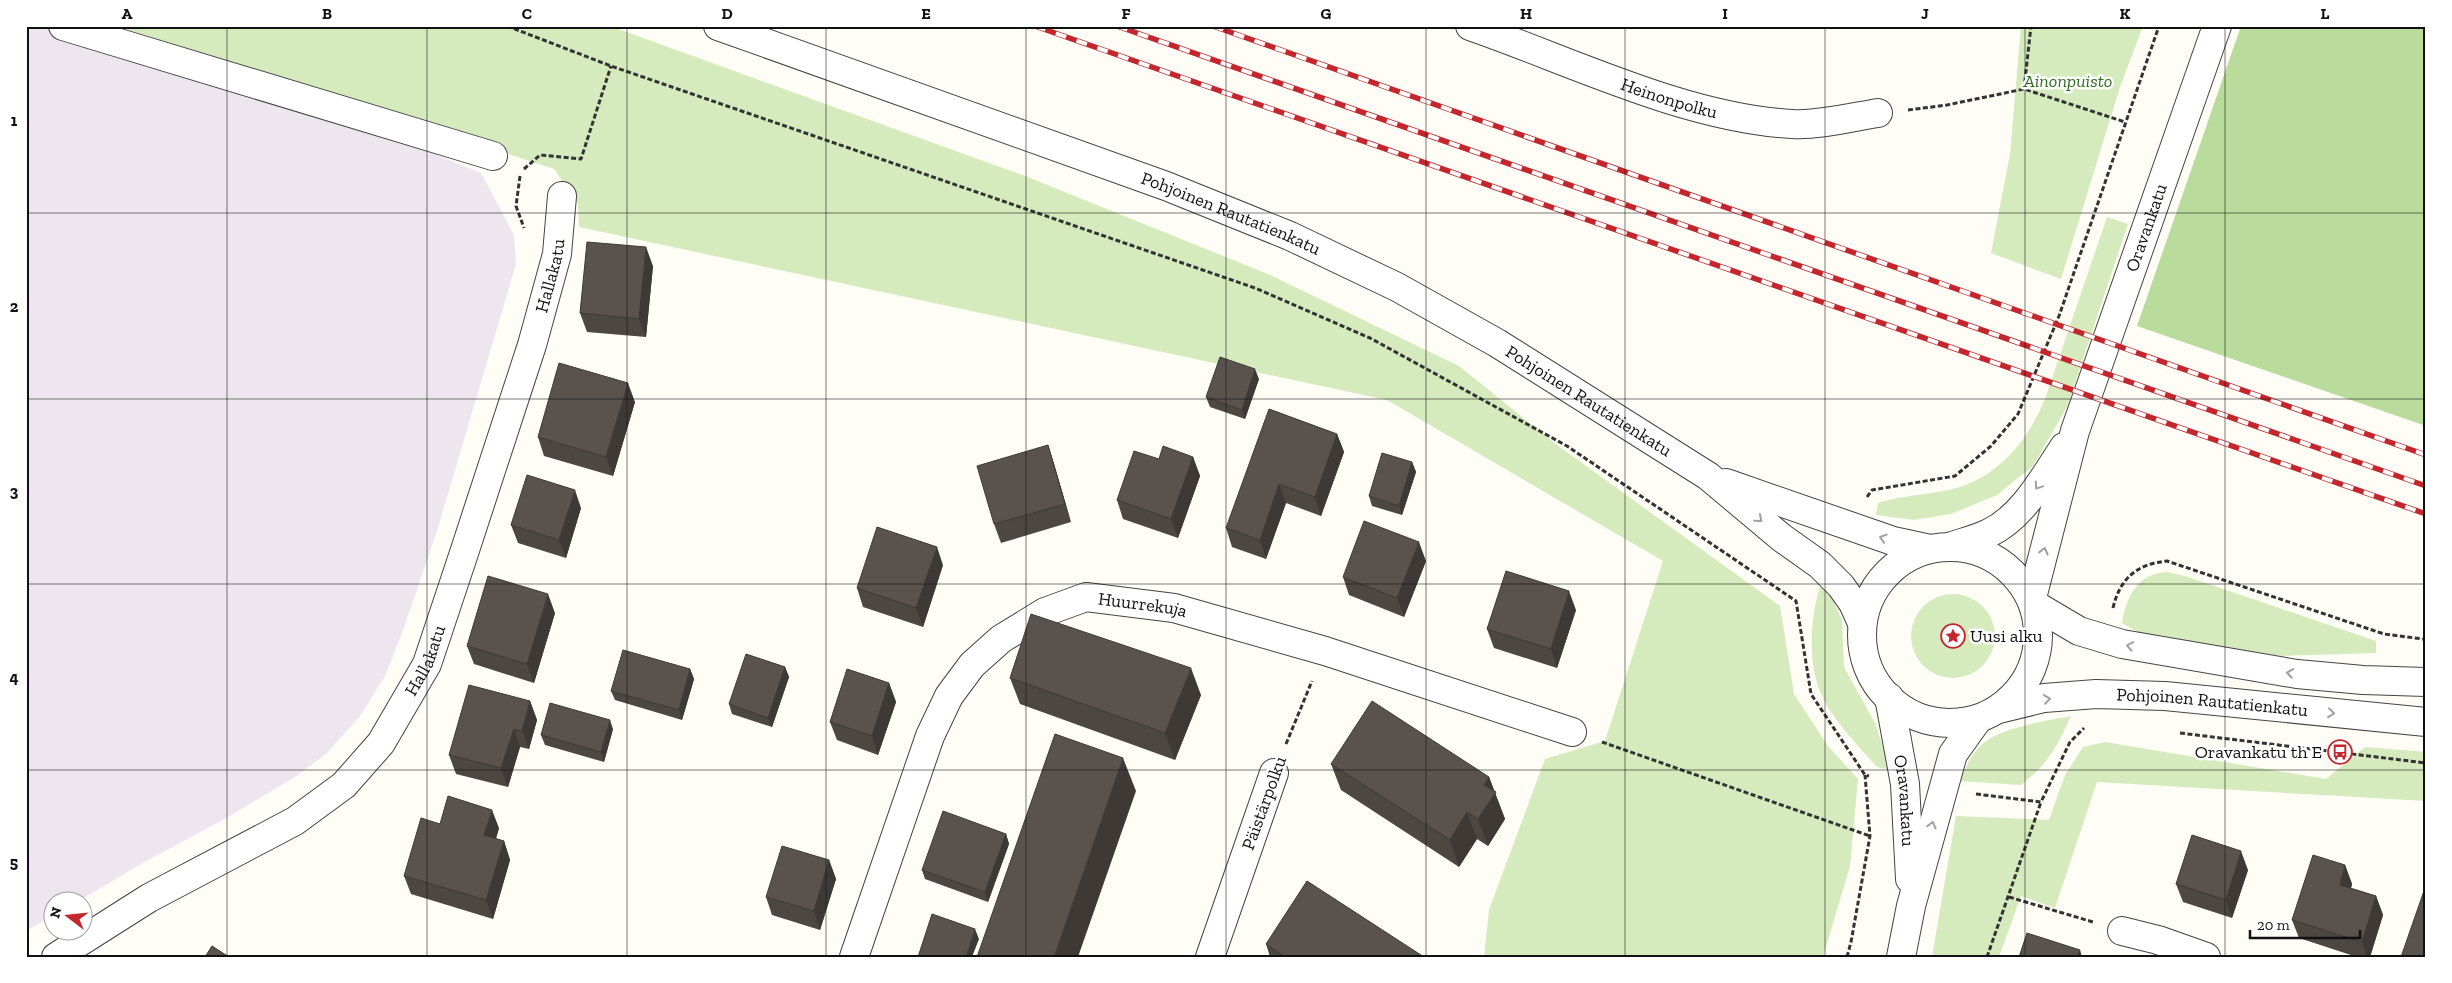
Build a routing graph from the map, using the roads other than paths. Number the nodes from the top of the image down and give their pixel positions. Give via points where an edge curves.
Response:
1 (63, 26) edge
2 (718, 26) edge
3 (1470, 26) edge
4 (2217, 26) edge
5 (1878, 113) road end
6 (493, 156) dead end
7 (562, 196) dead end
8 (2075, 431) junction
9 (1708, 476) junction
10 (1941, 548) junction
11 (2034, 601) junction
12 (1862, 623) junction
13 (2426, 682) edge
14 (1889, 697) junction
15 (1989, 714) junction
16 (2426, 722) edge
17 (1572, 732) road end
18 (1274, 773) road end
19 (1911, 906) junction
20 (2122, 931) road end
21 (57, 957) edge
22 (854, 957) edge
23 (1210, 957) edge
24 (1901, 957) edge
25 (2206, 957) edge

1 - 6 street
2 - 9 street, Pohjoinen Rautatienkatu via 1166,186 1290,236 1397,288 1497,343
3 - 5 street, Heinonpolku via 1662,97 1743,120 1794,124
4 - 8 street, Oravankatu
7 - 21 street, Hallakatu via 558,254 532,345 455,580 427,664 380,743 344,785 295,821 149,898
8 -> 10 street, Oravankatu via 2033,493 2009,520 1990,533
11 -> 8 street, Oravankatu
10 -> 9 street, Pohjoinen Rautatienkatu via 1893,541 1844,526
9 -> 12 street, Pohjoinen Rautatienkatu via 1782,538 1820,565 1840,586
10 - 11 street via 1981,553 2000,563 2017,577
10 - 12 street via 1908,557 1890,570 1867,605
13 -> 11 street, Pohjoinen Rautatienkatu via 2297,674 2105,640 2073,628
11 - 15 street via 2041,635 2034,664 2017,693
12 - 14 street via 1867,664 1877,684
14 - 15 street via 1908,713 1931,722 1953,725
14 - 19 street, Oravankatu via 1905,784
15 -> 16 street, Pohjoinen Rautatienkatu via 2044,698 2096,694 2165,696
19 -> 15 street, Oravankatu via 1953,754
17 - 22 street, Huurrekuja via 1325,651 1174,608 1086,597 1044,612 1000,639 972,665 949,696 930,736
18 - 23 street, Päistärpolku
19 - 24 street, Oravankatu
20 - 25 street

